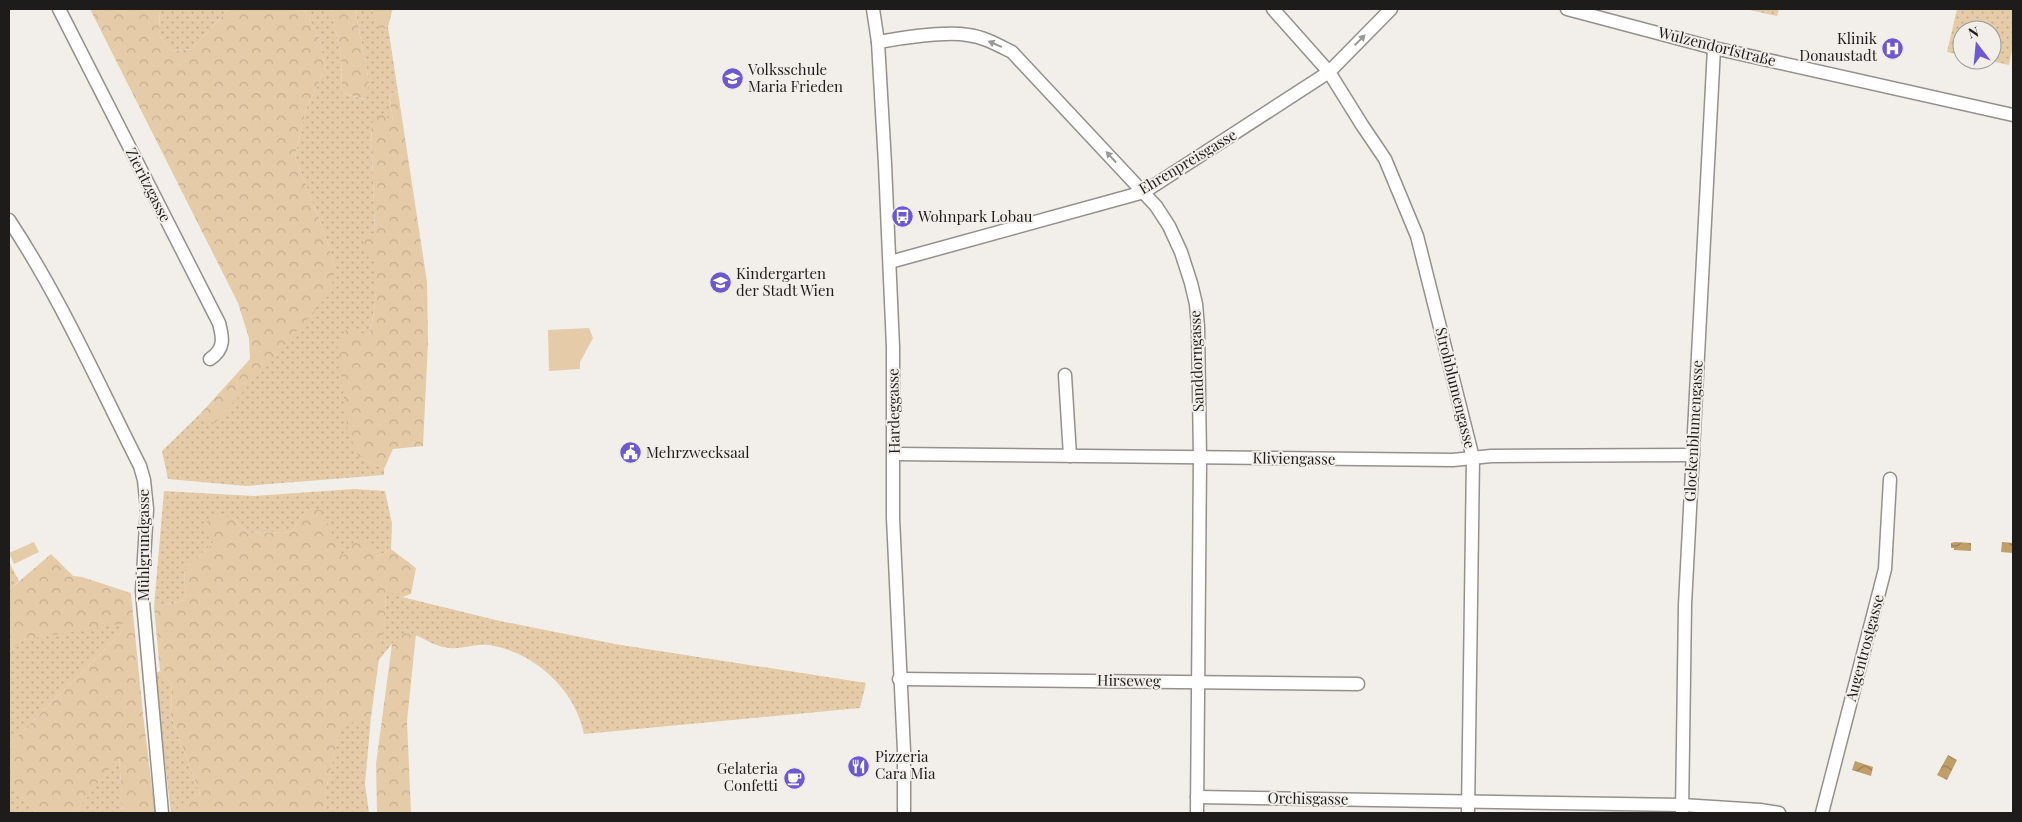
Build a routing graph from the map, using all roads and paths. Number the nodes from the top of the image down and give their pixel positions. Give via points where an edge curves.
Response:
1 (59, 9) edge
2 (873, 9) edge
3 (1273, 9) edge
4 (1391, 9) edge
5 (1567, 9) edge
6 (878, 42) junction
7 (1714, 48) junction
8 (1329, 72) junction
9 (2013, 115) edge
10 (1144, 192) junction
11 (9, 220) edge
12 (890, 262) junction
13 (210, 359) dead end
14 (1065, 375) dead end
15 (895, 454) junction
16 (1694, 455) junction
17 (1070, 456) junction
18 (1200, 458) junction
19 (1473, 458) junction
20 (1890, 480) dead end
21 (899, 678) junction
22 (1198, 682) junction
23 (1358, 684) dead end
24 (1197, 797) junction
25 (1468, 808) edge
26 (1682, 809) edge
27 (162, 813) edge
28 (904, 813) edge
29 (1197, 813) edge
30 (1779, 813) edge
31 (1822, 813) edge

1 - 13 street, Zieritzgasse via 218,323 223,340 219,353
2 - 6 street, Hardeggasse
3 - 8 street, Strohblumengasse
8 -> 4 street, Ehrenpreisgasse
5 - 7 street, Wulzendorfstraße
10 -> 6 street, Sanddorngasse via 1012,52 990,41 967,35
6 - 12 street, Hardeggasse
7 - 9 street, Wulzendorfstraße
7 - 16 street, Glockenblumengasse
8 - 10 street, Ehrenpreisgasse
8 - 19 street, Strohblumengasse via 1385,159 1414,227
10 - 12 street, Ehrenpreisgasse
10 - 18 street, Sanddorngasse via 1169,226 1177,243 1196,304
11 - 27 street, Mühlgrundgasse via 62,309 144,480 147,509 142,591
12 - 15 street, Hardeggasse
14 - 17 street
15 - 17 street, Kliviengasse
15 - 21 street, Hardeggasse via 893,518
16 - 19 street, Kliviengasse
16 - 26 street, Glockenblumengasse via 1685,604
17 - 18 street, Kliviengasse
18 - 19 street, Kliviengasse
18 - 22 street, Sanddorngasse
19 - 25 street, Strohblumengasse
20 - 31 street, Augentrostgasse via 1885,569
21 - 22 street, Hirseweg
21 - 28 street, Hardeggasse
22 - 23 street, Hirseweg
22 - 24 street, Sanddorngasse
24 - 25 street, Orchisgasse
24 - 29 street, Sanddorngasse
25 - 26 street, Orchisgasse
26 - 30 street, Orchisgasse

